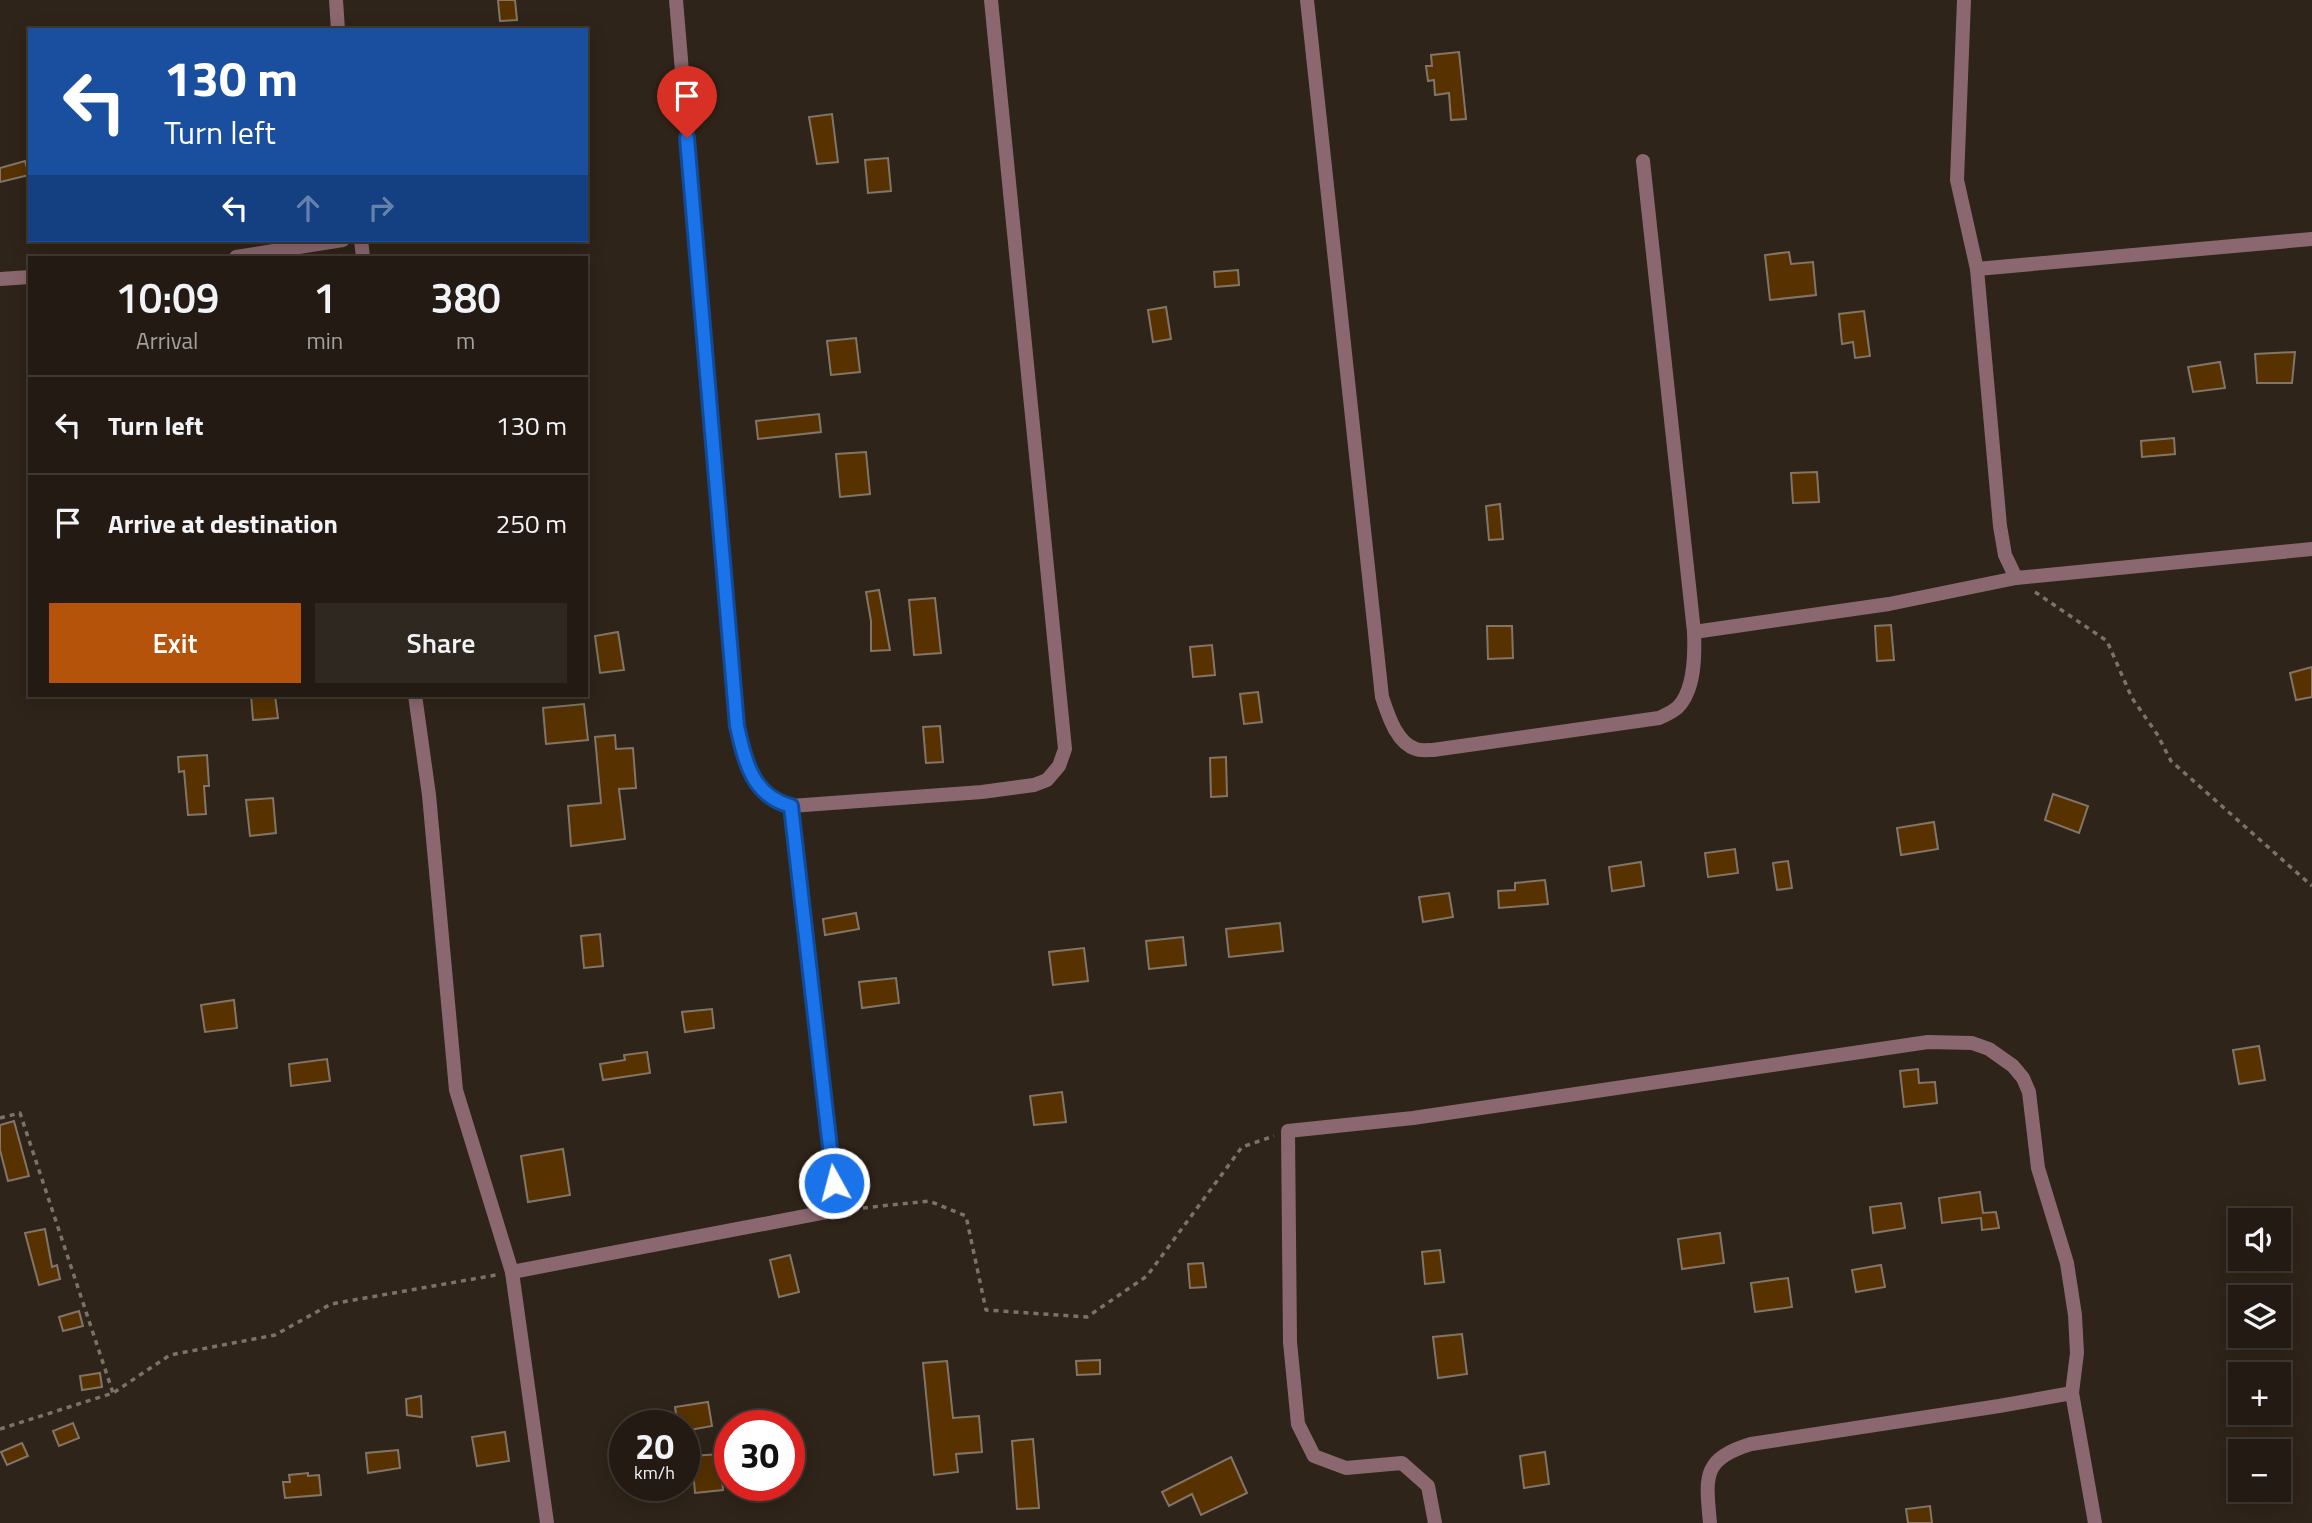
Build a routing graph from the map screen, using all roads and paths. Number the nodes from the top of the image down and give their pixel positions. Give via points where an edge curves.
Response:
1 (336, 0) edge
2 (676, 0) edge
3 (991, 0) edge
4 (1307, 0) edge
5 (1964, 0) edge
6 (338, 28) edge
7 (1643, 161) dead end
8 (2312, 239) edge
9 (330, 242) edge
10 (242, 256) edge
11 (1977, 269) junction
12 (28, 277) edge
13 (0, 279) edge
14 (2312, 549) edge
15 (2016, 578) junction
16 (1694, 632) junction
17 (415, 697) edge
18 (791, 806) junction
19 (2312, 886) edge
20 (0, 1118) edge
21 (1288, 1131) junction
22 (837, 1210) junction
23 (512, 1272) junction
24 (113, 1393) junction
25 (2072, 1393) junction
26 (0, 1429) edge
27 (547, 1523) edge
28 (1435, 1523) edge
29 (1710, 1523) edge
30 (2095, 1523) edge

1 - 6 street
2 - 18 street via 737,726 745,760 762,791
3 - 18 street via 1065,749 1047,780 1034,785
4 - 16 street via 1382,697 1403,741 1415,750 1433,750 1659,719 1685,697 1692,673
5 - 11 street via 1957,180
7 - 16 street
8 - 11 street
9 - 10 street
11 - 15 street via 2000,526 2005,555
12 - 13 street
14 - 15 street
15 - 16 street via 1889,604
15 - 19 path via 2107,641 2132,698 2171,761
17 - 23 street via 429,795 456,1090
18 - 22 street
20 - 24 path via 20,1113
21 - 22 path via 1242,1147 1147,1276 1087,1317 986,1310 966,1216 929,1201
21 - 25 street via 1413,1118 1928,1042 1972,1043 2013,1066 2029,1092 2038,1168 2067,1263 2075,1315
21 - 28 street via 1290,1342 1298,1424 1314,1456 1335,1464 1346,1468 1402,1463 1428,1486
22 - 23 street
23 - 24 path via 331,1304 275,1335 170,1354
23 - 27 street
24 - 26 path
25 - 29 street via 1731,1450 1716,1461 1708,1476
25 - 30 street

